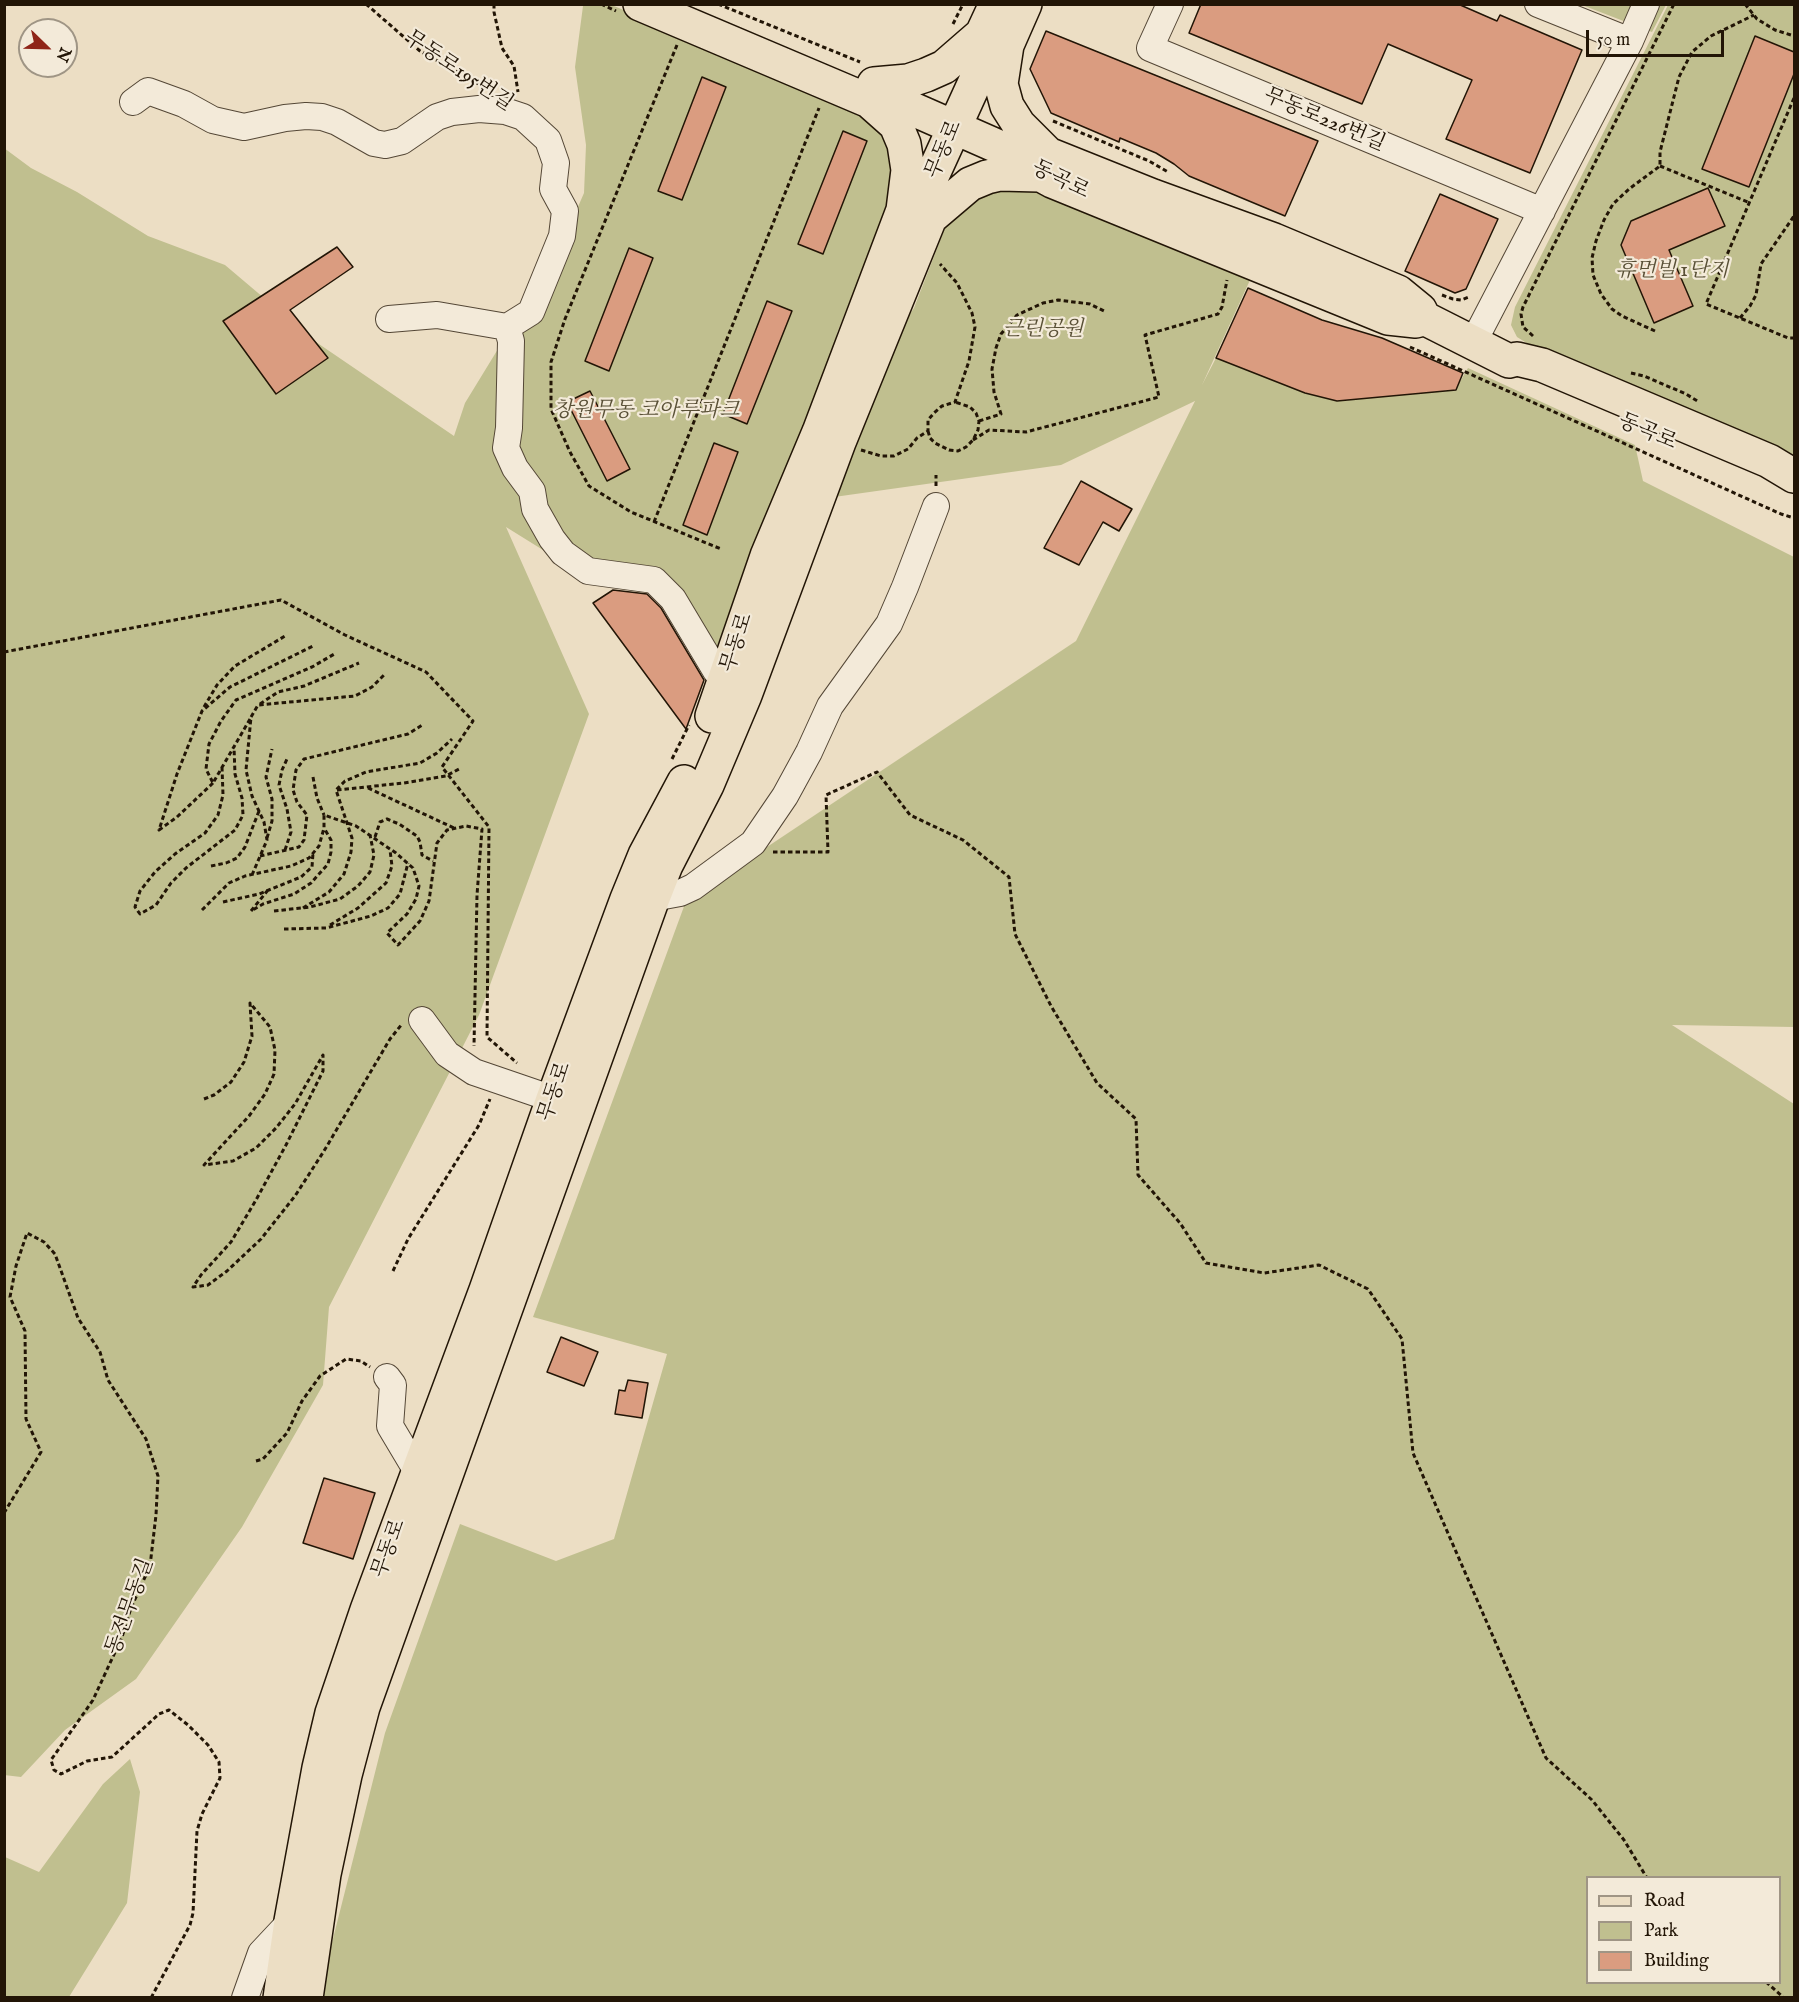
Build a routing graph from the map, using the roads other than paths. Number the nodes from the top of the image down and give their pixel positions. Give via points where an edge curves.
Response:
1 (996, 4) edge
2 (1025, 4) edge
3 (1170, 4) edge
4 (1538, 4) edge
5 (1646, 4) edge
6 (630, 9) edge
7 (681, 14) edge
8 (994, 40) junction
9 (1630, 41) junction
10 (877, 88) junction
11 (133, 102) dead end
12 (954, 127) junction
13 (1044, 164) junction
14 (1542, 211) junction
15 (916, 214) junction
16 (389, 319) dead end
17 (507, 327) junction
18 (1473, 343) junction
19 (1509, 361) junction
20 (1794, 476) edge
21 (1794, 487) edge
22 (936, 506) dead end
23 (726, 681) junction
24 (653, 898) junction
25 (422, 1020) road end
26 (553, 1099) junction
27 (387, 1377) road end
28 (418, 1473) junction
29 (291, 1921) junction
30 (245, 1998) edge
31 (279, 1998) edge
32 (306, 1998) edge

1 - 8 main road, 무동로
2 - 8 main road, 무동로
3 - 14 street, 무동로226번길 via 1150,48
4 - 9 street
5 - 9 street
6 - 7 main road
7 - 10 main road
8 - 10 main road via 926,75
8 - 12 main road, 무동로 via 1000,56 980,71
8 - 13 main road via 1008,108
9 - 14 street
10 - 12 main road, 동곡로
10 - 15 main road via 904,144
11 - 17 street, 무동로195번길 via 148,91 213,120 244,127 285,118 322,117 385,145 402,141 452,111 505,111 523,117 548,140 556,163 553,189 565,211 562,236 531,312
12 - 13 main road, 동곡로 via 1015,154 1019,161
12 - 15 main road, 무동로 via 929,183 931,194
13 - 15 main road via 987,177
13 - 18 main road, 동곡로 via 1388,318 1416,321 1428,304
14 - 18 street
15 - 23 main road, 무동로 via 767,556
15 - 24 main road, 무동로 via 839,442 745,695
16 - 17 street via 437,315
17 - 23 street via 511,341 506,448 532,491 535,509 552,539 563,553 588,571 654,580 673,599
18 - 19 main road, 동곡로
19 - 20 main road, 동곡로 via 1542,364 1769,461
19 - 21 main road, 동곡로 via 1534,383 1761,481
22 - 24 street via 889,624 830,706 785,796 753,843 693,887
23 - 26 main road, 무동로 via 693,765 645,855
24 - 32 main road, 무동로 via 363,1707 324,1874
25 - 26 street via 447,1054 486,1076
26 - 28 main road, 무동로
27 - 28 street via 393,1385 390,1426
28 - 29 main road, 무동로 via 332,1713
29 - 30 street via 261,1953
29 - 31 main road, 무동로

